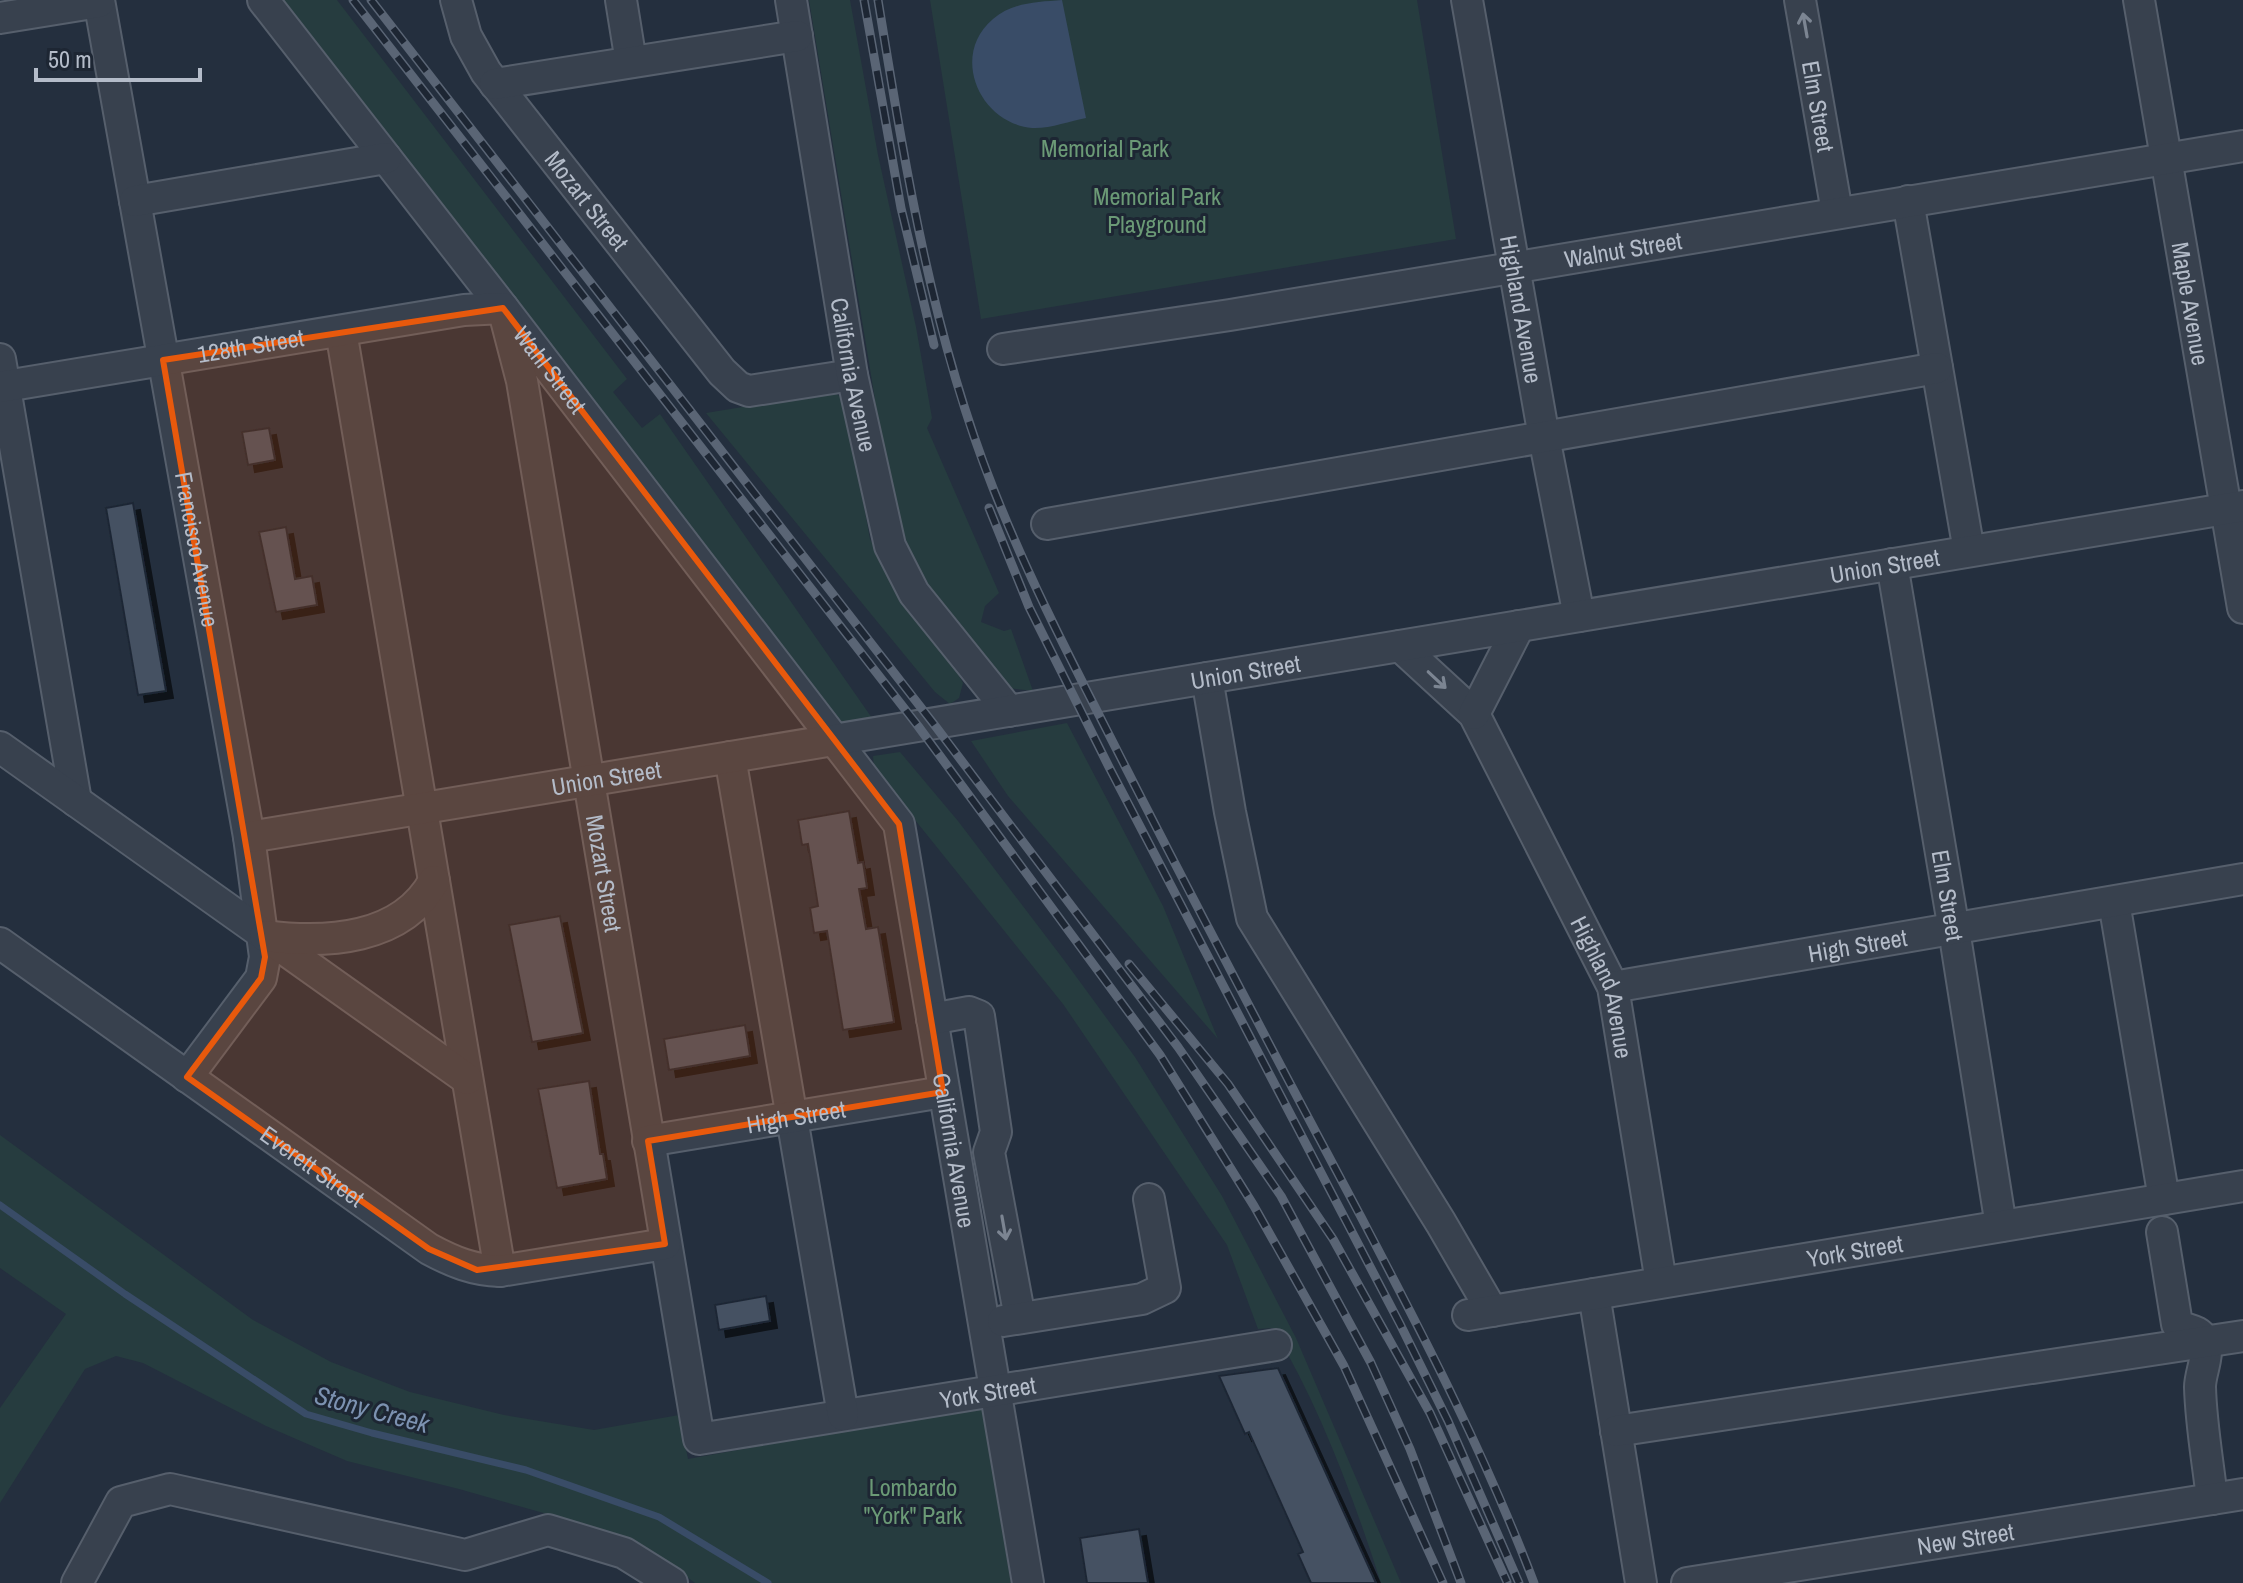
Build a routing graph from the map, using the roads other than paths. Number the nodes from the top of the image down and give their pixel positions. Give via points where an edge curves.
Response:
1 (263, 0) edge
2 (456, 0) edge
3 (621, 0) edge
4 (791, 0) edge
5 (1467, 0) edge
6 (1800, 0) edge
7 (2139, 0) edge
8 (99, 1) edge
9 (0, 18) edge
10 (797, 36) junction
11 (631, 62) junction
12 (495, 84) junction
13 (2243, 146) edge
14 (386, 158) junction
15 (2167, 158) junction
16 (135, 201) junction
17 (1908, 201) junction
18 (1837, 212) junction
19 (1514, 266) junction
20 (503, 308) junction
21 (341, 331) junction
22 (1003, 349) dead end
23 (163, 360) junction
24 (1937, 368) junction
25 (852, 375) junction
26 (2, 378) edge
27 (1544, 437) junction
28 (2234, 508) edge
29 (1047, 524) dead end
30 (1969, 551) junction
31 (1892, 564) junction
32 (2243, 608) edge
33 (1579, 616) junction
34 (1519, 626) junction
35 (1400, 646) junction
36 (1207, 678) junction
37 (1009, 711) junction
38 (1474, 714) junction
39 (833, 740) junction
40 (0, 747) edge
41 (730, 757) junction
42 (589, 781) junction
43 (76, 801) junction
44 (422, 808) junction
45 (249, 837) junction
46 (2243, 879) edge
47 (434, 881) junction
48 (2114, 902) junction
49 (1954, 930) junction
50 (264, 936) junction
51 (0, 943) edge
52 (1613, 987) junction
53 (932, 1019) junction
54 (187, 1077) junction
55 (467, 1079) junction
56 (943, 1092) junction
57 (792, 1117) junction
58 (648, 1141) junction
59 (989, 1152) junction
60 (955, 1159) junction
61 (2243, 1186) edge
62 (1149, 1199) dead end
63 (2164, 1199) junction
64 (2001, 1226) junction
65 (2162, 1232) dead end
66 (665, 1244) junction
67 (500, 1271) junction
68 (1661, 1282) junction
69 (1594, 1294) junction
70 (1020, 1318) junction
71 (985, 1324) junction
72 (2243, 1336) edge
73 (2205, 1342) junction
74 (1276, 1345) dead end
75 (997, 1390) junction
76 (843, 1415) junction
77 (1616, 1431) junction
78 (699, 1439) joint
79 (2243, 1494) edge
80 (2212, 1499) junction
81 (77, 1583) edge
82 (672, 1583) edge
83 (1028, 1583) edge
84 (1641, 1583) edge
85 (1687, 1583) edge

1 - 14 street, Wahl Street
2 - 12 street, Mozart Street via 466,36
3 - 11 street
4 - 10 street, California Avenue
5 - 19 street, Highland Avenue
18 -> 6 street, Elm Street
7 - 15 street, Maple Avenue
8 - 9 street
8 - 16 street, Francisco Avenue
10 - 11 street
10 - 25 street, California Avenue
11 - 12 street
12 - 25 street, Mozart Street via 738,387 759,390
13 - 15 street, Walnut Street
14 - 16 street
14 - 20 street, Wahl Street
15 - 17 street, Walnut Street
15 - 28 street, Maple Avenue
16 - 23 street, Francisco Avenue
17 - 18 street, Walnut Street
17 - 24 street
18 - 19 street, Walnut Street
19 - 22 street, Walnut Street
19 - 27 street, Highland Avenue
20 - 21 street, 128th Street
20 - 39 street, Wahl Street
20 - 42 street, Mozart Street via 522,381
21 - 23 street, 128th Street
21 - 44 street
23 - 26 street, 128th Street
23 - 45 street, Francisco Avenue
24 - 27 street
24 - 30 street
25 - 37 street, California Avenue via 890,546 914,593
26 - 43 street
27 - 29 street
27 - 33 street, Highland Avenue
28 - 30 street, Union Street
28 - 32 street, Maple Avenue
30 - 31 street, Union Street
31 - 33 street, Union Street
31 - 49 street, Elm Street
33 - 34 street, Union Street
34 - 35 street, Union Street
34 - 38 street
35 - 36 street, Union Street
35 -> 38 street, Highland Avenue
36 - 37 street, Union Street
36 - 69 street, York Street via 1252,918 1441,1223 1480,1313
37 - 39 street, Union Street
38 - 52 street, Highland Avenue
39 - 41 street, Union Street
39 - 53 street, California Avenue via 899,824
40 - 43 street
41 - 42 street, Union Street
41 - 57 street
42 - 44 street, Union Street
42 - 58 street, Mozart Street
43 - 50 street
44 - 45 street, Union Street
44 - 47 street
45 - 50 street, Francisco Avenue
46 - 48 street, High Street
47 - 50 street via 412,911 365,933 325,940
47 - 55 street
48 - 49 street, High Street
48 - 63 street
49 - 52 street, High Street
49 - 64 street, Elm Street
50 - 54 street, Francisco Avenue via 261,978
50 - 55 street
51 - 54 street, Everett Street
52 - 68 street, Highland Avenue
53 - 56 street, California Avenue
53 - 59 street via 969,1012 979,1016 996,1132
54 - 67 street, Everett Street via 429,1249 466,1266
55 - 67 street
56 - 57 street, High Street
56 - 60 street, California Avenue
57 - 58 street, High Street
57 - 76 street
58 - 66 street, Mozart Street
59 - 60 street
59 -> 70 street
60 - 71 street, California Avenue
61 - 63 street, York Street
62 - 70 street via 1165,1288 1142,1299
63 - 64 street, York Street
64 - 68 street, York Street
65 - 73 street via 2177,1324
66 - 67 street, Everett Street
66 - 78 street, Mozart Street
68 - 69 street, York Street
69 - 77 street
70 - 71 street
71 - 75 street, California Avenue
72 - 73 street
73 - 77 street
73 - 80 street via 2200,1388
74 - 75 street, York Street
75 - 76 street, York Street
75 - 83 street, California Avenue
76 - 78 street, York Street
77 - 84 street
79 - 80 street, New Street
80 - 85 street, New Street
81 - 82 street via 121,1502 170,1489 465,1555 548,1530 624,1553

